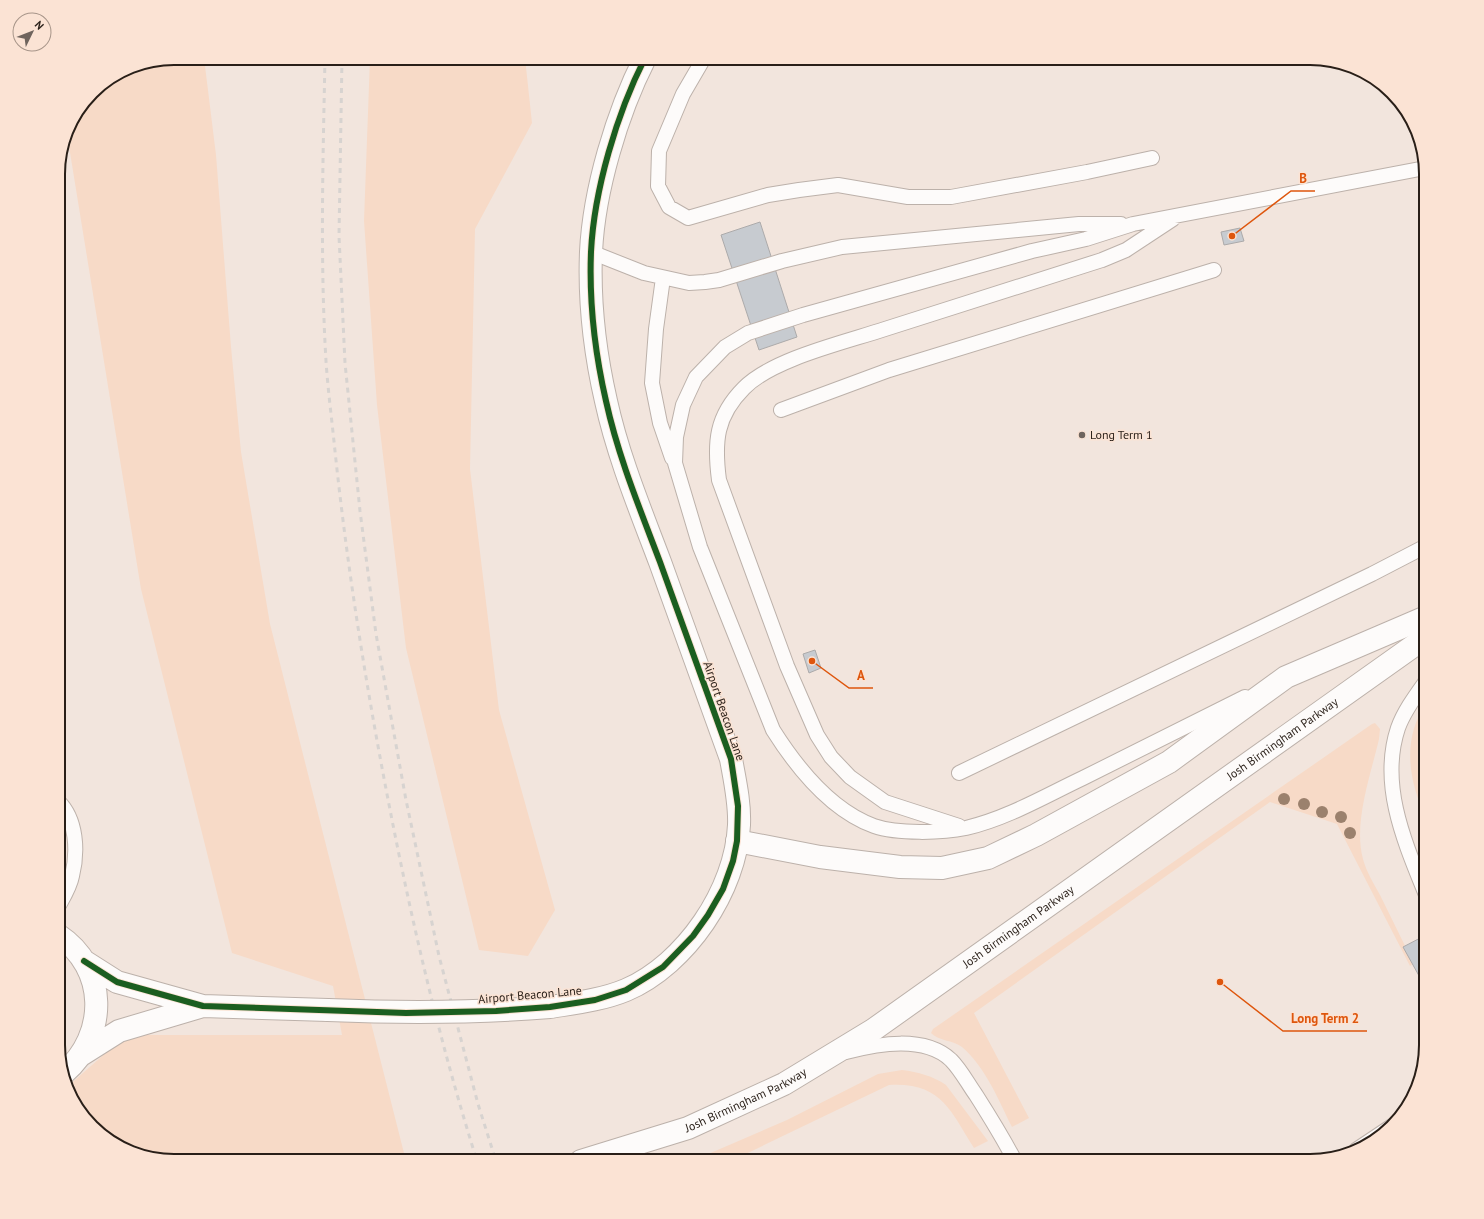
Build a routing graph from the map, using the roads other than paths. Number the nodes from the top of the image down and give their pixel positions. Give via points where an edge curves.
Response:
1 (642, 65) edge
2 (700, 65) edge
3 (1152, 158) dead end
4 (1419, 169) edge
5 (1178, 215) junction
6 (1133, 224) junction
7 (591, 252) junction
8 (1214, 270) dead end
9 (663, 278) junction
10 (781, 410) dead end
11 (675, 463) junction
12 (1419, 550) edge
13 (1419, 620) edge
14 (1419, 642) edge
15 (1286, 677) junction
16 (1419, 691) edge
17 (959, 773) dead end
18 (65, 808) edge
19 (966, 828) junction
20 (737, 841) junction
21 (1419, 877) edge
22 (65, 892) edge
23 (65, 939) edge
24 (84, 961) junction
25 (203, 1006) junction
26 (81, 1055) junction
27 (832, 1055) junction
28 (68, 1069) edge
29 (606, 1154) edge
30 (1011, 1154) edge

1 - 7 street, Airport Beacon Lane via 624,106 605,167
2 - 3 lane via 683,94 659,151 658,186 669,207 688,218 768,194 838,185 908,197 951,197
4 - 5 lane
5 - 6 lane
5 - 19 lane via 1130,247 1102,260 840,344 757,376 732,401 716,437 715,455 719,480 787,666 817,735 831,757 850,777 885,802
6 - 9 lane via 1079,224 842,247 782,261 719,280 689,283
6 - 11 lane via 803,315 739,337 725,347 696,377 683,405 676,437
7 - 9 lane via 644,274
7 - 20 street, Airport Beacon Lane via 593,332 606,401 621,456 730,759 738,806
8 - 10 lane via 888,370
9 - 11 lane via 652,383 660,424
11 - 19 lane via 700,547 773,730 788,754 830,799 855,818 875,827 929,832
12 - 17 lane
13 - 15 street
14 - 27 street, Josh Birmingham Parkway via 954,974
15 - 19 lane via 1009,814
15 - 20 street via 1169,762 1036,835 988,858 942,868 900,866 820,857
16 - 21 lane via 1398,728 1393,749 1392,771 1398,819
18 - 22 lane via 76,837 72,877
20 - 25 street, Airport Beacon Lane, bridge via 723,889 693,936 662,968 626,990 595,1000 496,1011 413,1013
23 - 24 street
24 - 25 street, Airport Beacon Lane via 117,982
24 - 26 street via 94,984 97,1008 92,1033
25 - 26 street, Airport Beacon Lane via 119,1032
26 - 28 street
27 - 29 street, Josh Birmingham Parkway via 784,1084 688,1128
27 - 30 lane via 860,1049 910,1044 928,1047 943,1054 960,1072

